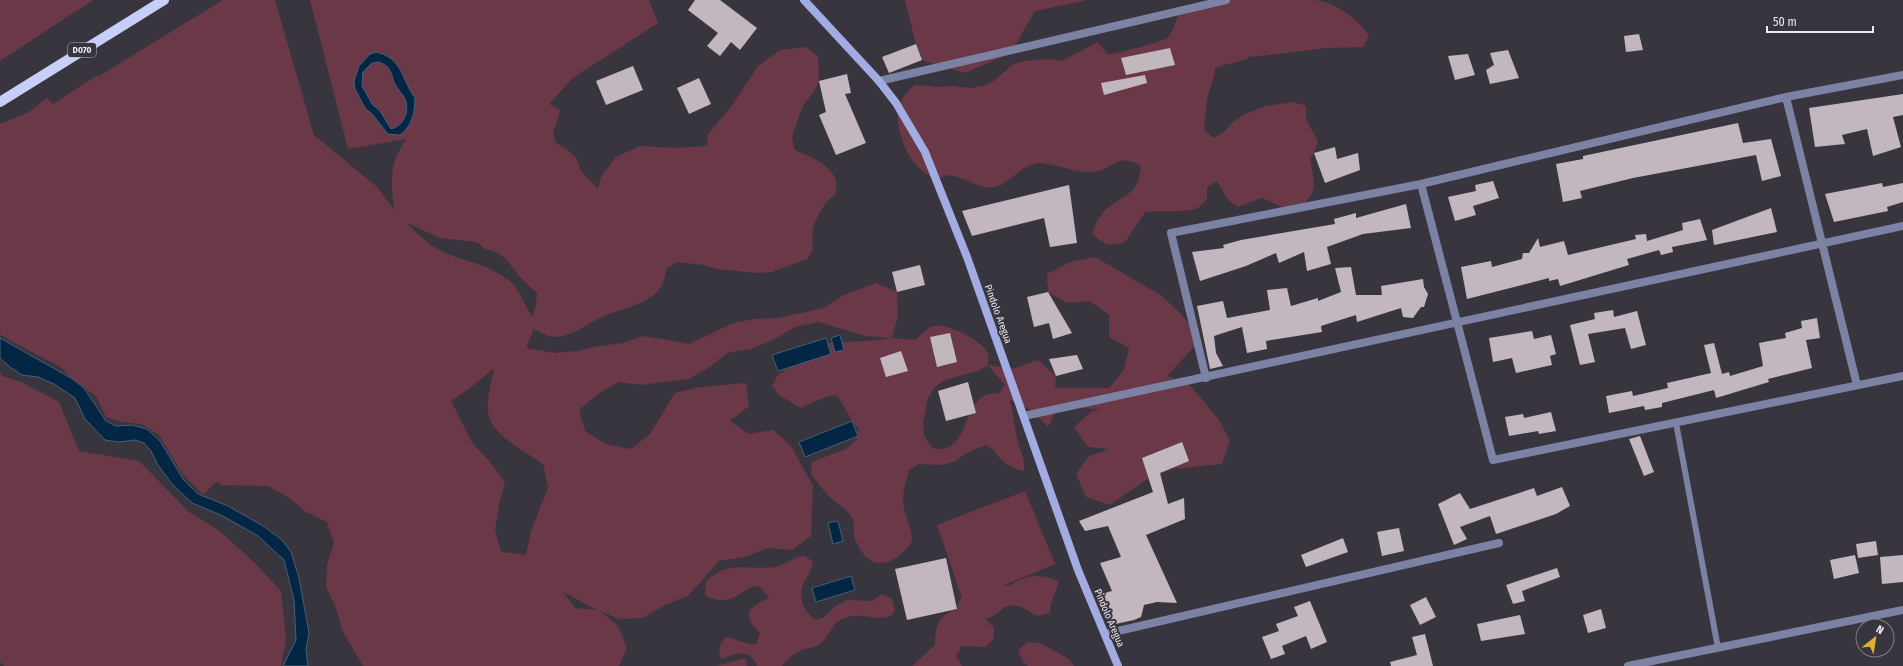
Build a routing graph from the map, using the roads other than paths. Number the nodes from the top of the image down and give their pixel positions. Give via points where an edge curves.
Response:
1 (164, 0) edge
2 (804, 0) edge
3 (1226, 0) edge
4 (1903, 75) edge
5 (879, 81) junction
6 (1786, 97) junction
7 (0, 102) edge
8 (1421, 184) junction
9 (1903, 226) edge
10 (1822, 243) junction
11 (1457, 323) junction
12 (1903, 376) edge
13 (1206, 378) junction
14 (1857, 385) junction
15 (1024, 416) junction
16 (1676, 423) junction
17 (1499, 543) dead end
18 (1903, 610) edge
19 (1105, 634) junction
20 (1718, 648) junction
21 (1118, 666) edge
22 (1628, 666) edge

1 - 7 main road, D070
2 - 5 main road, Pindolo Aregua
3 - 5 street
4 - 6 street
5 - 15 main road, Pindolo Aregua via 896,103 925,152 967,257
6 - 8 street
6 - 10 street
8 - 11 street
8 - 13 street via 1171,233
9 - 10 street
10 - 11 street
10 - 14 street
11 - 13 street
11 - 16 street via 1493,460
12 - 14 street
13 - 15 street
14 - 16 street
15 - 19 main road, Pindolo Aregua via 1078,570
16 - 20 lane
17 - 19 street
18 - 20 street
19 - 21 main road, Pindolo Aregua
20 - 22 street

